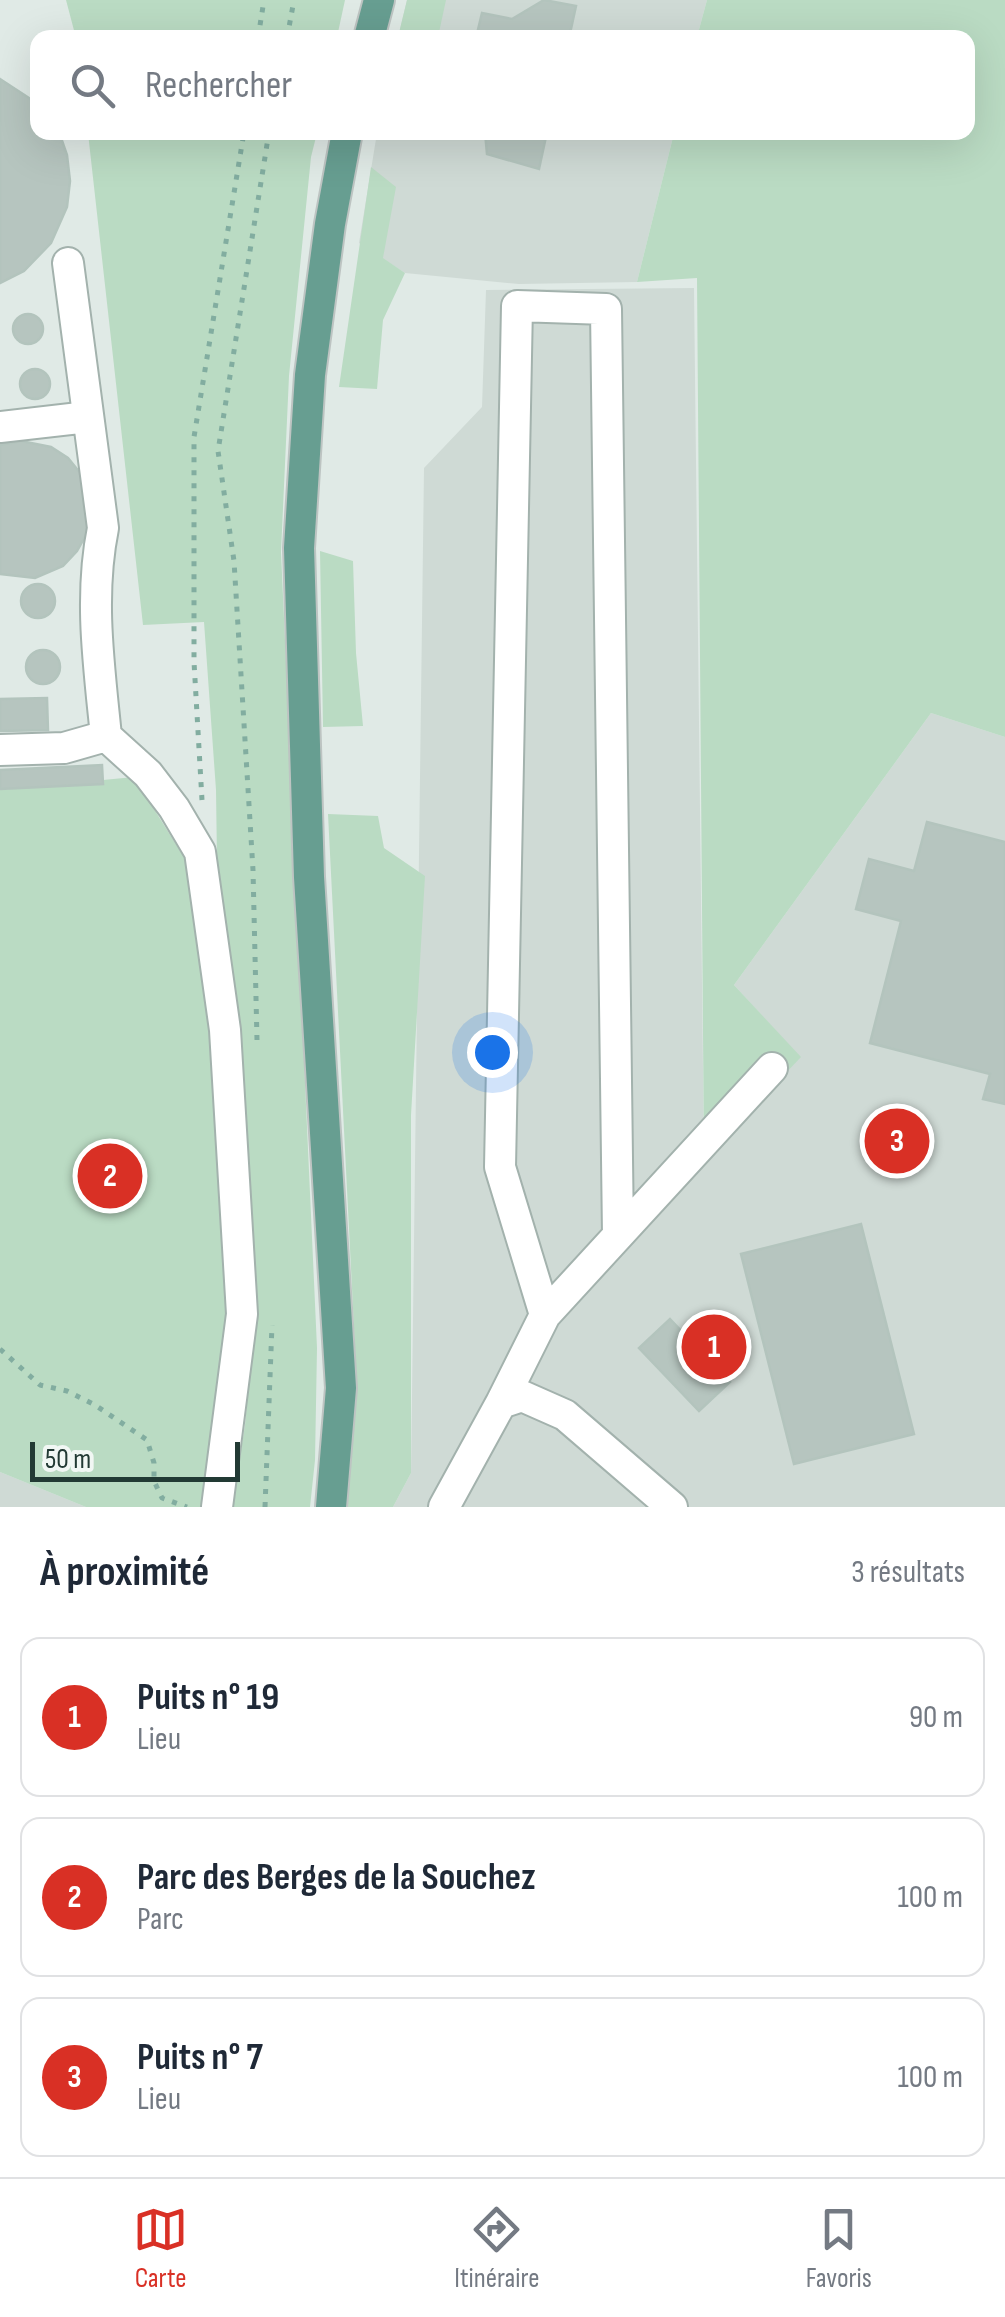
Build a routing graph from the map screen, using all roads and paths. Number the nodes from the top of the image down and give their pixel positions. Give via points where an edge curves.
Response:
1 (264, 0) edge
2 (294, 0) edge
3 (379, 0) edge
4 (259, 30) edge
5 (288, 30) edge
6 (371, 30) edge
7 (243, 140) edge
8 (268, 140) edge
9 (346, 140) edge
10 (68, 263) dead end
11 (88, 417) junction
12 (0, 427) edge
13 (106, 736) junction
14 (0, 750) edge
15 (200, 852) junction
16 (258, 1056) dead end
17 (772, 1068) dead end
18 (618, 1235) junction
19 (545, 1315) junction
20 (272, 1322) dead end
21 (0, 1349) edge
22 (501, 1403) junction
23 (461, 1476) junction
24 (187, 1507) edge
25 (217, 1507) edge
26 (266, 1507) edge
27 (331, 1507) edge
28 (444, 1507) edge
29 (460, 1507) edge
30 (672, 1507) edge

1 - 4 path
2 - 5 path
3 - 6 main road
7 - 15 path via 194,437
8 - 16 path via 218,452 234,561
9 - 27 main road via 310,376 299,548 310,877 341,1388
10 - 11 lane
11 - 12 lane
11 - 13 lane via 103,528 95,586
13 - 14 lane via 64,748
13 - 15 lane via 148,774
15 - 25 lane via 225,1030 242,1314
17 - 18 lane
18 - 19 lane
18 - 19 lane via 606,310 517,306 500,1167
19 - 22 lane
20 - 26 path
21 - 24 path via 40,1384 95,1405 147,1440 162,1498
22 - 23 lane
22 - 30 lane via 522,1396 565,1415
23 - 28 lane
23 - 29 lane

